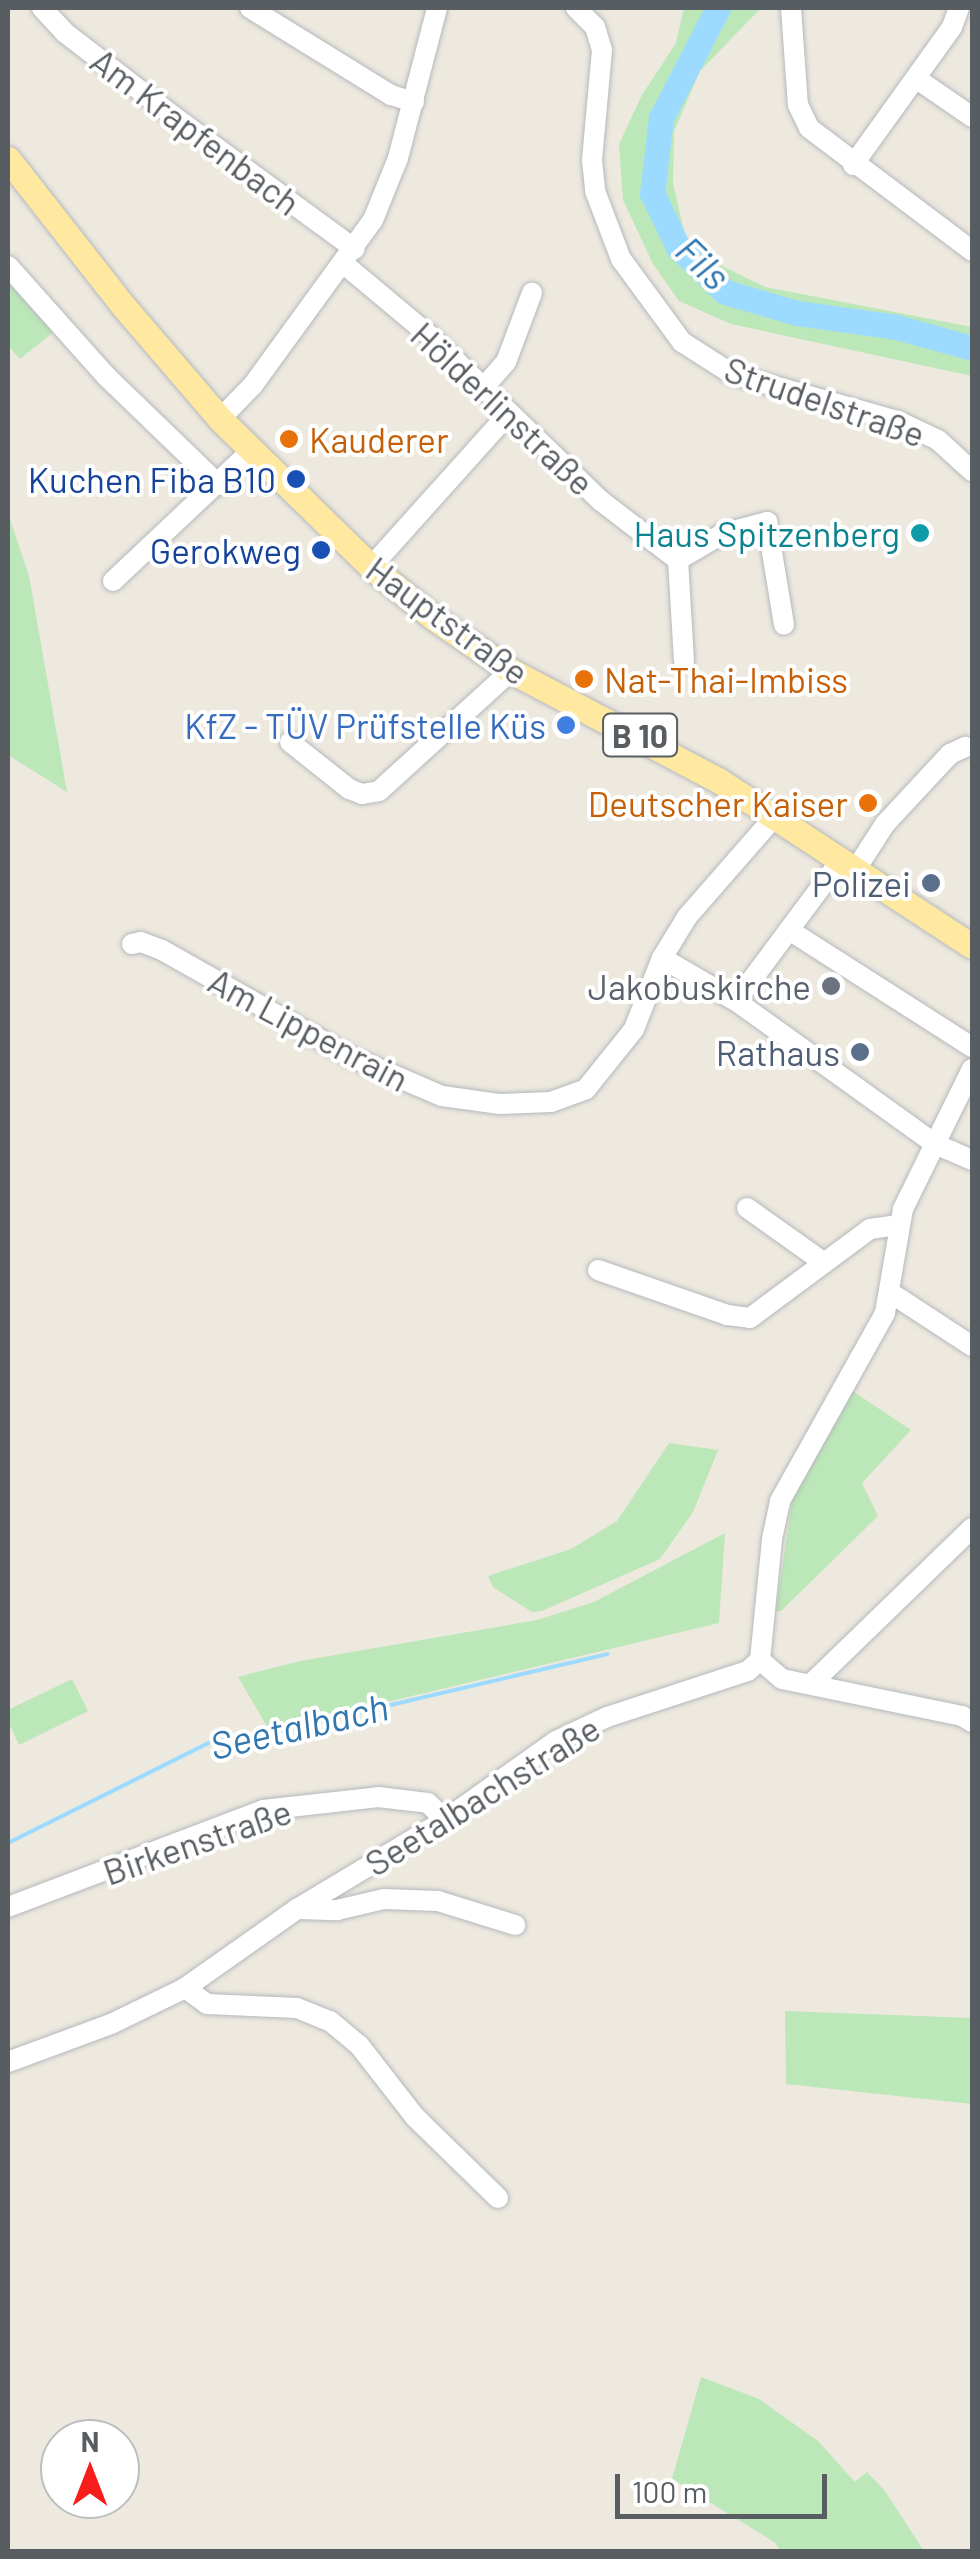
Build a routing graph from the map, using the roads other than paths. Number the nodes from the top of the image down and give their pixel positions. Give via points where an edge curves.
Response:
1 (42, 8) edge
2 (250, 8) edge
3 (438, 8) edge
4 (576, 8) edge
5 (790, 8) edge
6 (958, 8) edge
7 (917, 79) junction
8 (414, 102) junction
9 (972, 117) edge
10 (8, 160) edge
11 (853, 165) junction
12 (972, 251) edge
13 (349, 257) junction
14 (8, 266) edge
15 (532, 293) dead end
16 (484, 387) junction
17 (509, 412) junction
18 (220, 419) junction
19 (252, 451) junction
20 (972, 470) edge
21 (219, 486) junction
22 (678, 560) junction
23 (371, 567) junction
24 (113, 581) dead end
25 (784, 625) dead end
26 (684, 661) dead end
27 (512, 671) junction
28 (290, 742) dead end
29 (970, 744) edge
30 (775, 816) junction
31 (849, 864) junction
32 (789, 930) junction
33 (132, 944) dead end
34 (972, 946) edge
35 (662, 958) junction
36 (736, 1001) junction
37 (972, 1048) edge
38 (972, 1069) edge
39 (935, 1144) junction
40 (972, 1160) edge
41 (747, 1208) dead end
42 (899, 1225) junction
43 (823, 1262) junction
44 (598, 1270) dead end
45 (891, 1293) junction
46 (972, 1346) edge
47 (972, 1528) edge
48 (760, 1660) junction
49 (811, 1684) junction
50 (969, 1715) edge
51 (445, 1820) junction
52 (8, 1907) edge
53 (297, 1909) junction
54 (515, 1925) dead end
55 (186, 1988) junction
56 (8, 2062) edge
57 (498, 2198) dead end

1 - 13 street, Am Krapfenbach
2 - 8 street via 390,95
3 - 8 street
4 - 20 street, Strudelstraße via 595,26 602,50 595,191 621,259 682,342 732,374 900,422 938,440
5 - 11 street via 798,104 808,128
6 - 7 street
7 - 9 street
7 - 11 street
8 - 13 street via 384,198
10 - 18 main road, Hauptstraße / B 10
11 - 12 street
13 - 16 street, Hölderlinstraße
13 - 18 street
14 - 21 street via 106,376
15 - 16 street via 506,362
16 - 17 street, Hölderlinstraße
17 - 22 street, Hölderlinstraße via 602,501
17 - 23 street
18 - 19 main road, Hauptstraße / B 10
19 - 21 street
19 - 23 main road, Hauptstraße / B 10
21 - 24 street
22 - 25 street via 722,534 767,522
22 - 26 street
23 - 27 main road, Hauptstraße / B 10
27 - 28 street via 379,791 349,789
27 - 30 main road, Hauptstraße / B 10 via 668,750
29 - 31 street via 950,754
30 - 31 main road, Hauptstraße / B 10
30 - 35 street via 687,917
31 - 32 street
31 - 34 main road, Hauptstraße / B 10
32 - 36 street
32 - 37 street
33 - 35 street, Am Lippenrain via 162,950 348,1056 426,1090 500,1104 551,1102 586,1090 634,1029
35 - 36 street
36 - 39 street
38 - 39 street
39 - 40 street
39 - 42 street
41 - 43 street
42 - 43 street via 870,1228
42 - 45 street
43 - 44 street via 750,1318
45 - 46 street
45 - 48 street via 876,1333 780,1501
47 - 49 street
48 - 49 street via 782,1678
48 - 51 street, Seetalbachstraße via 748,1671 607,1717 556,1741
49 - 50 street
51 - 52 street, Birkenstraße via 428,1803 378,1797 263,1810
51 - 53 street, Seetalbachstraße
53 - 54 street via 438,1901
53 - 55 street, Seetalbachstraße
55 - 56 street, Seetalbachstraße
55 - 57 street via 207,2004 297,2008 330,2021

